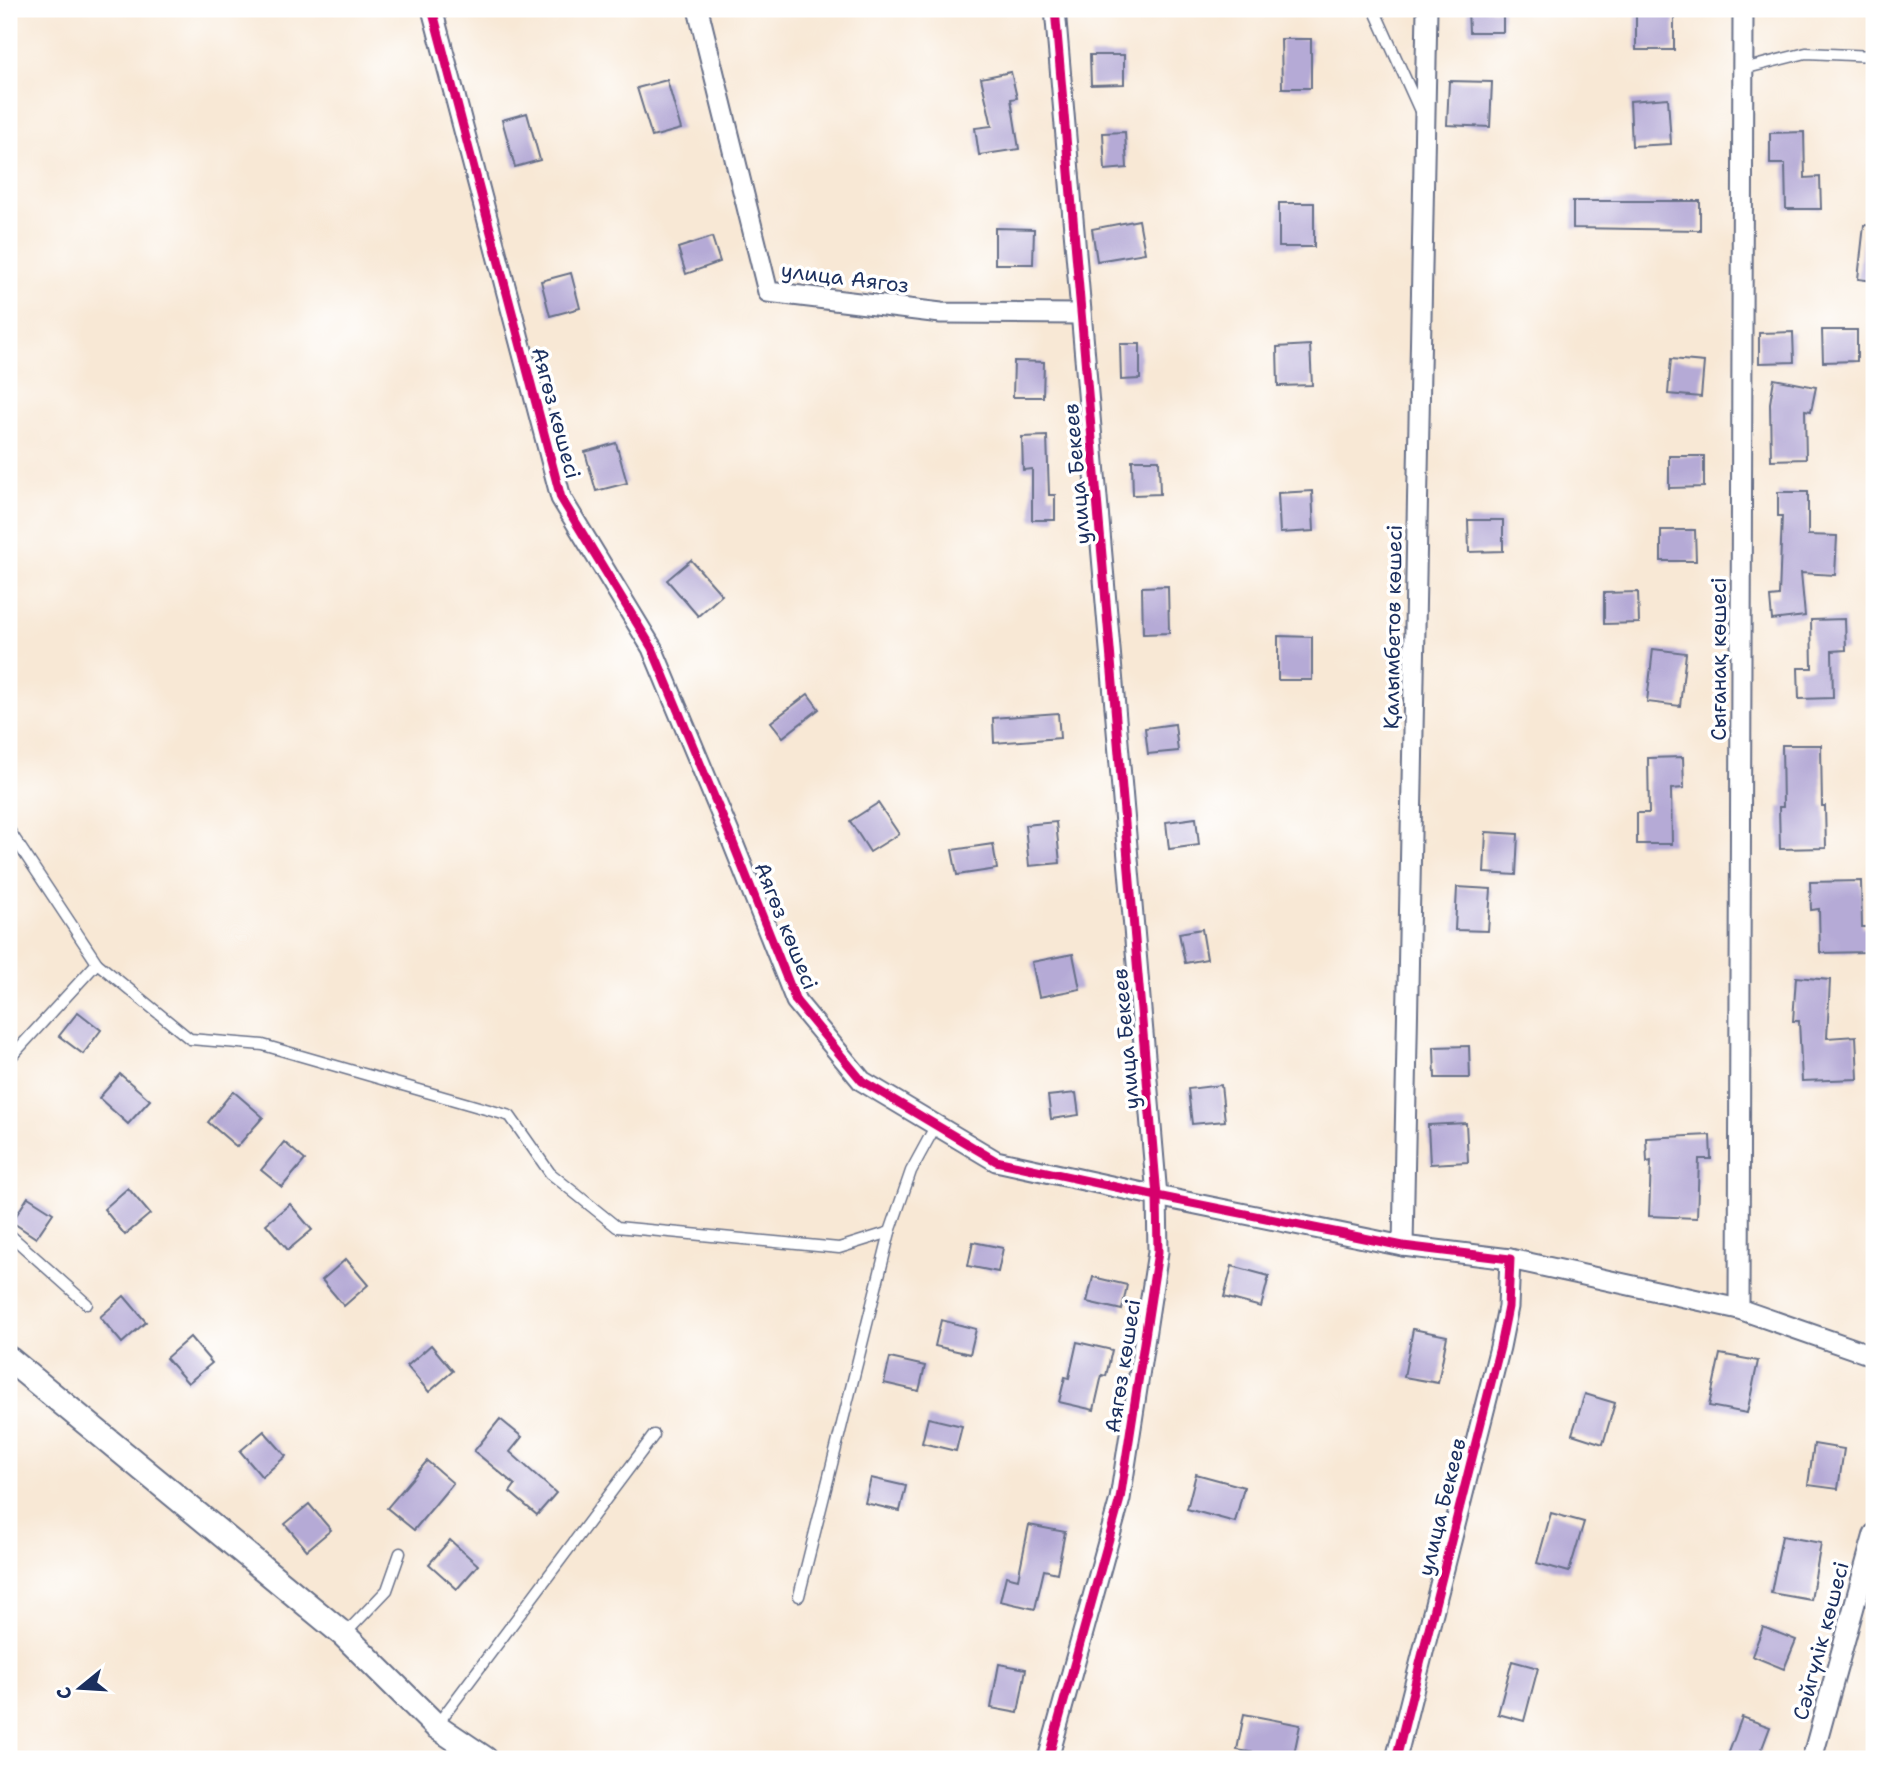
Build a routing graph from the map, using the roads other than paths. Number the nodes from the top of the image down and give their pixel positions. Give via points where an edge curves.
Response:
1 (432, 9) edge
2 (698, 9) edge
3 (1055, 9) edge
4 (1374, 9) edge
5 (1427, 9) edge
6 (1744, 9) edge
7 (1874, 56) edge
8 (1743, 69) junction
9 (1425, 121) junction
10 (1081, 314) junction
11 (9, 830) edge
12 (97, 963) junction
13 (9, 1059) edge
14 (936, 1125) junction
15 (1157, 1196) junction
16 (890, 1232) junction
17 (9, 1234) edge
18 (1403, 1246) junction
19 (1510, 1259) junction
20 (87, 1304) dead end
21 (1739, 1309) junction
22 (1874, 1356) edge
23 (9, 1359) edge
24 (654, 1435) dead end
25 (1874, 1534) edge
26 (400, 1553) dead end
27 (799, 1596) dead end
28 (344, 1635) junction
29 (436, 1726) junction
30 (485, 1759) edge
31 (1048, 1759) edge
32 (1396, 1759) edge
33 (1812, 1759) edge

1 - 14 street, Аягөз көшесі via 561,498 652,648 796,1001 862,1081
2 - 10 street, улица Аягоз via 768,292 941,313
3 - 10 street, улица Бекеев
4 - 9 lane
5 - 9 street, Қалымбетов көшесі
6 - 8 street, Сығанақ көшесі
7 - 8 lane via 1805,53
8 - 21 street, Сығанақ көшесі
9 - 18 street, Қалымбетов көшесі
10 - 15 street, улица Бекеев
11 - 12 lane
12 - 13 lane
12 - 16 lane via 190,1039 263,1045 510,1116 550,1173 617,1227 839,1248
14 - 15 street, Аягөз көшесі via 996,1161
14 - 16 lane via 911,1171
15 - 18 street
15 - 31 street, Аягөз көшесі via 1158,1252 1120,1499
16 - 27 lane
17 - 20 lane
18 - 19 street
19 - 21 street
19 - 32 street, улица Бекеев via 1500,1347
21 - 22 street
23 - 28 street
24 - 29 lane
25 - 33 street, Сәйгүлік көшесі
26 - 28 lane via 387,1590
28 - 29 street
29 - 30 street

